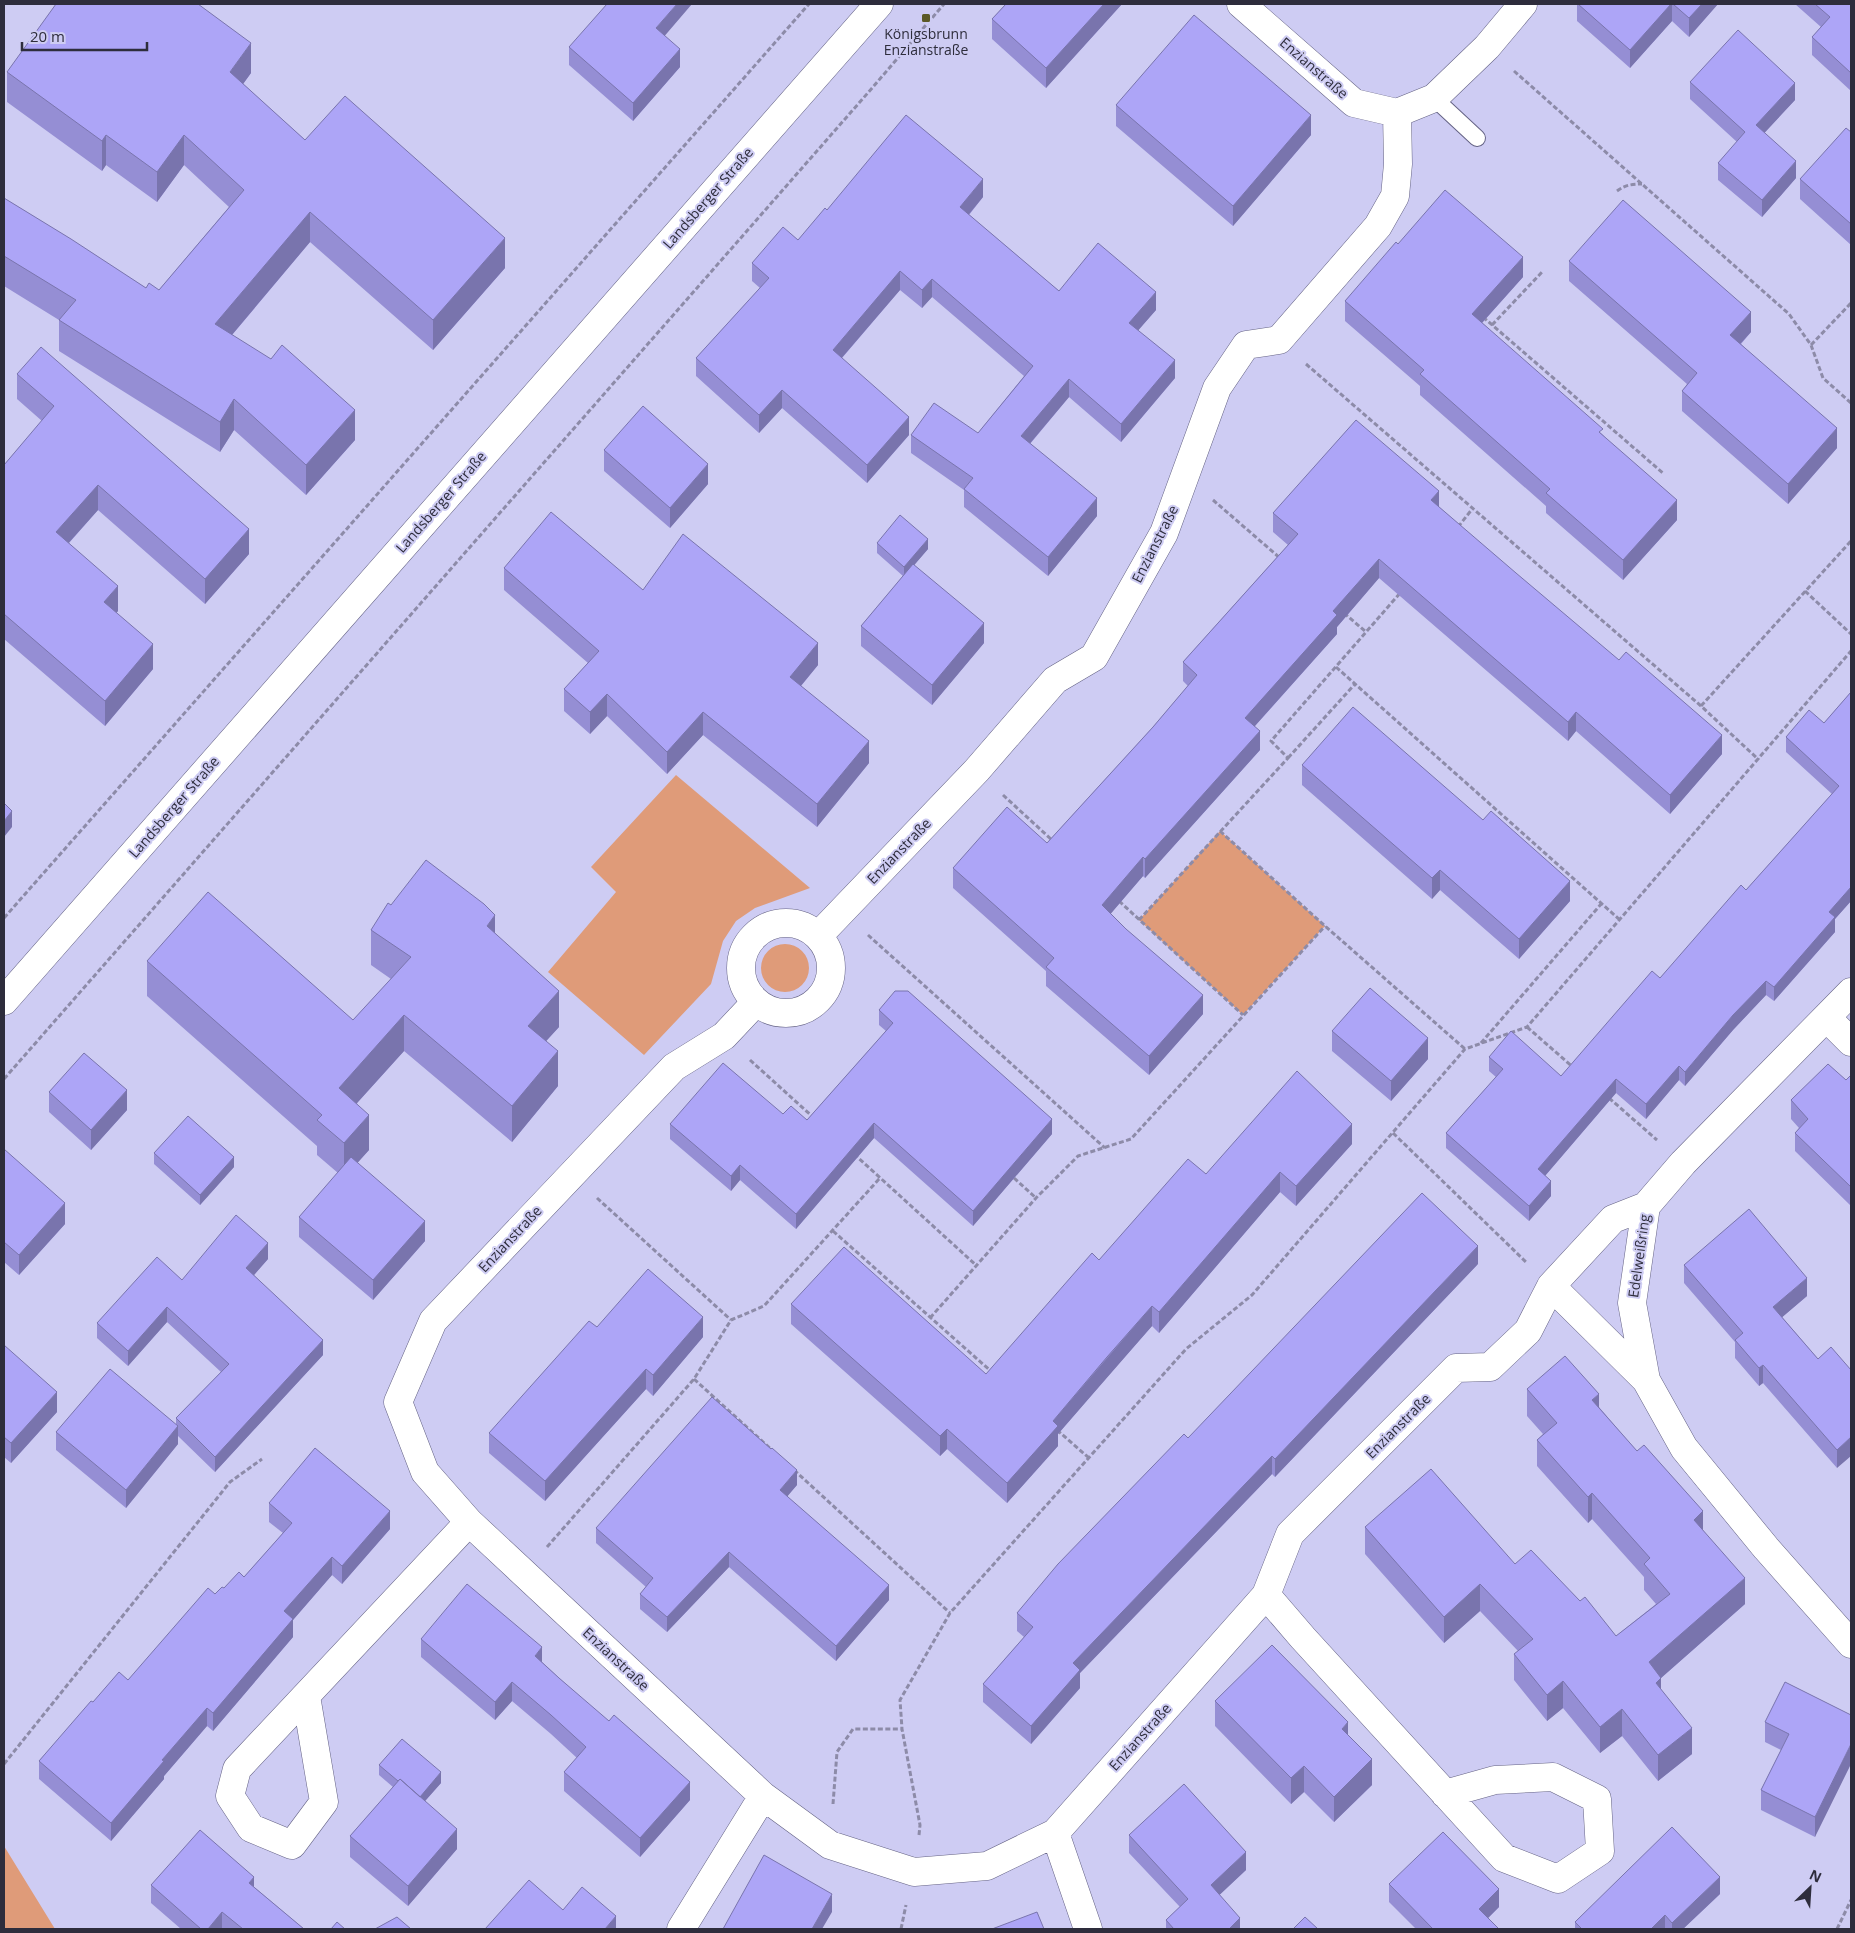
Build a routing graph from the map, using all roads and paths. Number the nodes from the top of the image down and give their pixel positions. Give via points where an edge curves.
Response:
1 (809, 4) edge
2 (879, 4) edge
3 (944, 4) edge
4 (1241, 4) edge
5 (1523, 4) edge
6 (1487, 47) junction
7 (1434, 98) junction
8 (1397, 113) junction
9 (1477, 138) dead end
10 (1642, 184) junction
11 (1617, 191) dead end
12 (1544, 271) dead end
13 (1851, 303) edge
14 (1477, 313) edge
15 (1492, 325) junction
16 (1279, 340) junction
17 (1811, 345) junction
18 (1851, 403) edge
19 (1664, 474) dead end
20 (1186, 477) junction
21 (1474, 508) junction
22 (1455, 530) edge
23 (1851, 541) edge
24 (1284, 561) edge
25 (1404, 588) edge
26 (1805, 591) junction
27 (1344, 613) edge
28 (1366, 632) junction
29 (1851, 634) edge
30 (1851, 651) edge
31 (1336, 667) junction
32 (1355, 684) junction
33 (1701, 706) junction
34 (1288, 758) junction
35 (1759, 760) junction
36 (977, 770) junction
37 (1220, 830) junction
38 (1054, 842) edge
39 (1118, 900) edge
40 (1602, 903) junction
41 (841, 911) junction
42 (4, 918) edge
43 (1139, 920) junction
44 (1620, 920) junction
45 (1325, 926) junction
46 (818, 936) junction
47 (1851, 992) edge
48 (4, 1001) edge
49 (756, 1002) junction
50 (1243, 1015) junction
51 (1827, 1018) junction
52 (1527, 1027) junction
53 (724, 1036) junction
54 (1851, 1042) edge
55 (1481, 1044) junction
56 (1465, 1048) junction
57 (1579, 1072) edge
58 (4, 1079) edge
59 (1601, 1092) edge
60 (816, 1120) edge
61 (1394, 1133) junction
62 (1105, 1148) junction
63 (852, 1152) edge
64 (1683, 1163) junction
65 (571, 1174) junction
66 (880, 1178) junction
67 (1014, 1178) edge
68 (1036, 1198) junction
69 (1646, 1206) junction
70 (833, 1231) junction
71 (977, 1266) junction
72 (1551, 1286) junction
73 (930, 1318) junction
74 (731, 1320) junction
75 (995, 1375) edge
76 (694, 1379) junction
77 (1646, 1380) junction
78 (1053, 1426) edge
79 (761, 1440) junction
80 (758, 1444) edge
81 (775, 1453) edge
82 (1089, 1458) junction
83 (262, 1459) dead end
84 (789, 1466) edge
85 (468, 1522) junction
86 (524, 1574) junction
87 (1266, 1595) junction
88 (950, 1613) junction
89 (1851, 1644) edge
90 (306, 1696) junction
91 (902, 1729) junction
92 (4, 1764) edge
93 (1445, 1794) junction
94 (763, 1796) junction
95 (1055, 1833) junction
96 (830, 1845) junction
97 (914, 1872) junction
98 (1851, 1900) edge
99 (681, 1929) edge
100 (1088, 1929) edge
101 (1837, 1929) edge

1 - 42 path
2 - 48 street, Landsberger Straße
3 - 58 path
4 - 8 street, Enzianstraße via 1354,103
5 - 6 street
6 - 7 street
6 - 10 path
7 - 8 street
7 - 9 lane
8 - 16 street via 1395,196 1378,226
10 - 11 path via 1632,184
10 - 17 path via 1789,314
12 - 15 path
13 - 17 path
14 - 15 path
15 - 19 path
16 - 20 street, Enzianstraße via 1246,345 1217,388
16 - 21 path
17 - 18 path via 1824,378
20 - 24 path
20 - 36 street, Enzianstraße via 1164,533 1094,657 1055,680
21 - 22 path
21 - 33 path
23 - 26 path
25 - 28 path
26 - 29 path
26 - 33 path
27 - 28 path
28 - 31 path
30 - 35 path
31 - 32 path
31 - 34 path via 1272,742
32 - 34 path
32 - 40 path
33 - 35 path
34 - 37 path
35 - 44 path
36 - 38 path
36 - 41 street, Enzianstraße
37 - 43 path
37 - 45 path
39 - 43 path
40 - 44 path
40 - 55 path
41 - 46 street, Enzianstraße
41 - 62 path
43 - 50 path
44 - 52 path
45 - 50 path
45 - 56 path
46 - 49 street via 826,947 831,973 828,986 820,997 809,1007 796,1012 768,1010
46 - 49 street via 806,927 778,923 752,937 740,963 747,991
47 - 51 street, Edelweißring
49 - 53 street, Enzianstraße
50 - 62 path via 1131,1139
51 - 54 street
51 - 64 street, Edelweißring
52 - 55 path
52 - 57 path
53 - 60 path
53 - 65 street, Enzianstraße via 674,1067
55 - 56 path
56 - 61 path
59 - 64 path
61 - 72 path
61 - 82 path via 1252,1295 1186,1349
62 - 68 path via 1078,1156
63 - 66 path
64 - 69 street, Edelweißring
65 - 74 path
65 - 85 street, Enzianstraße via 433,1320 398,1402 425,1472
66 - 70 path
66 - 71 path
67 - 68 path
68 - 71 path
69 - 72 street, Enzianstraße via 1613,1219
69 - 77 street, Edelweißring via 1632,1303
70 - 73 path
70 - 74 path via 764,1306
71 - 73 path
72 - 77 street
72 - 87 street, Enzianstraße via 1528,1331 1490,1368 1456,1368 1290,1534
73 - 75 path
74 - 76 path
76 - 79 path
76 - 86 path
77 - 89 street, Edelweißring via 1684,1448
78 - 82 path
79 - 80 path
79 - 81 path
82 - 88 path
83 - 92 path via 230,1482
84 - 88 path
85 - 86 street, Enzianstraße
85 - 90 street
86 - 94 street, Enzianstraße
87 - 93 street
87 - 95 street, Enzianstraße
88 - 91 path via 900,1700
90 - 90 street via 238,1769 230,1796 251,1828 292,1845 324,1802
91 - 96 path via 853,1729 837,1752
91 - 97 path via 920,1825
93 - 93 street via 1504,1858 1558,1879 1600,1851 1597,1799 1553,1777 1495,1780
94 - 96 street, Enzianstraße
94 - 99 street
95 - 97 street, Enzianstraße via 986,1866
95 - 100 street
96 - 97 street, Enzianstraße
98 - 101 path

